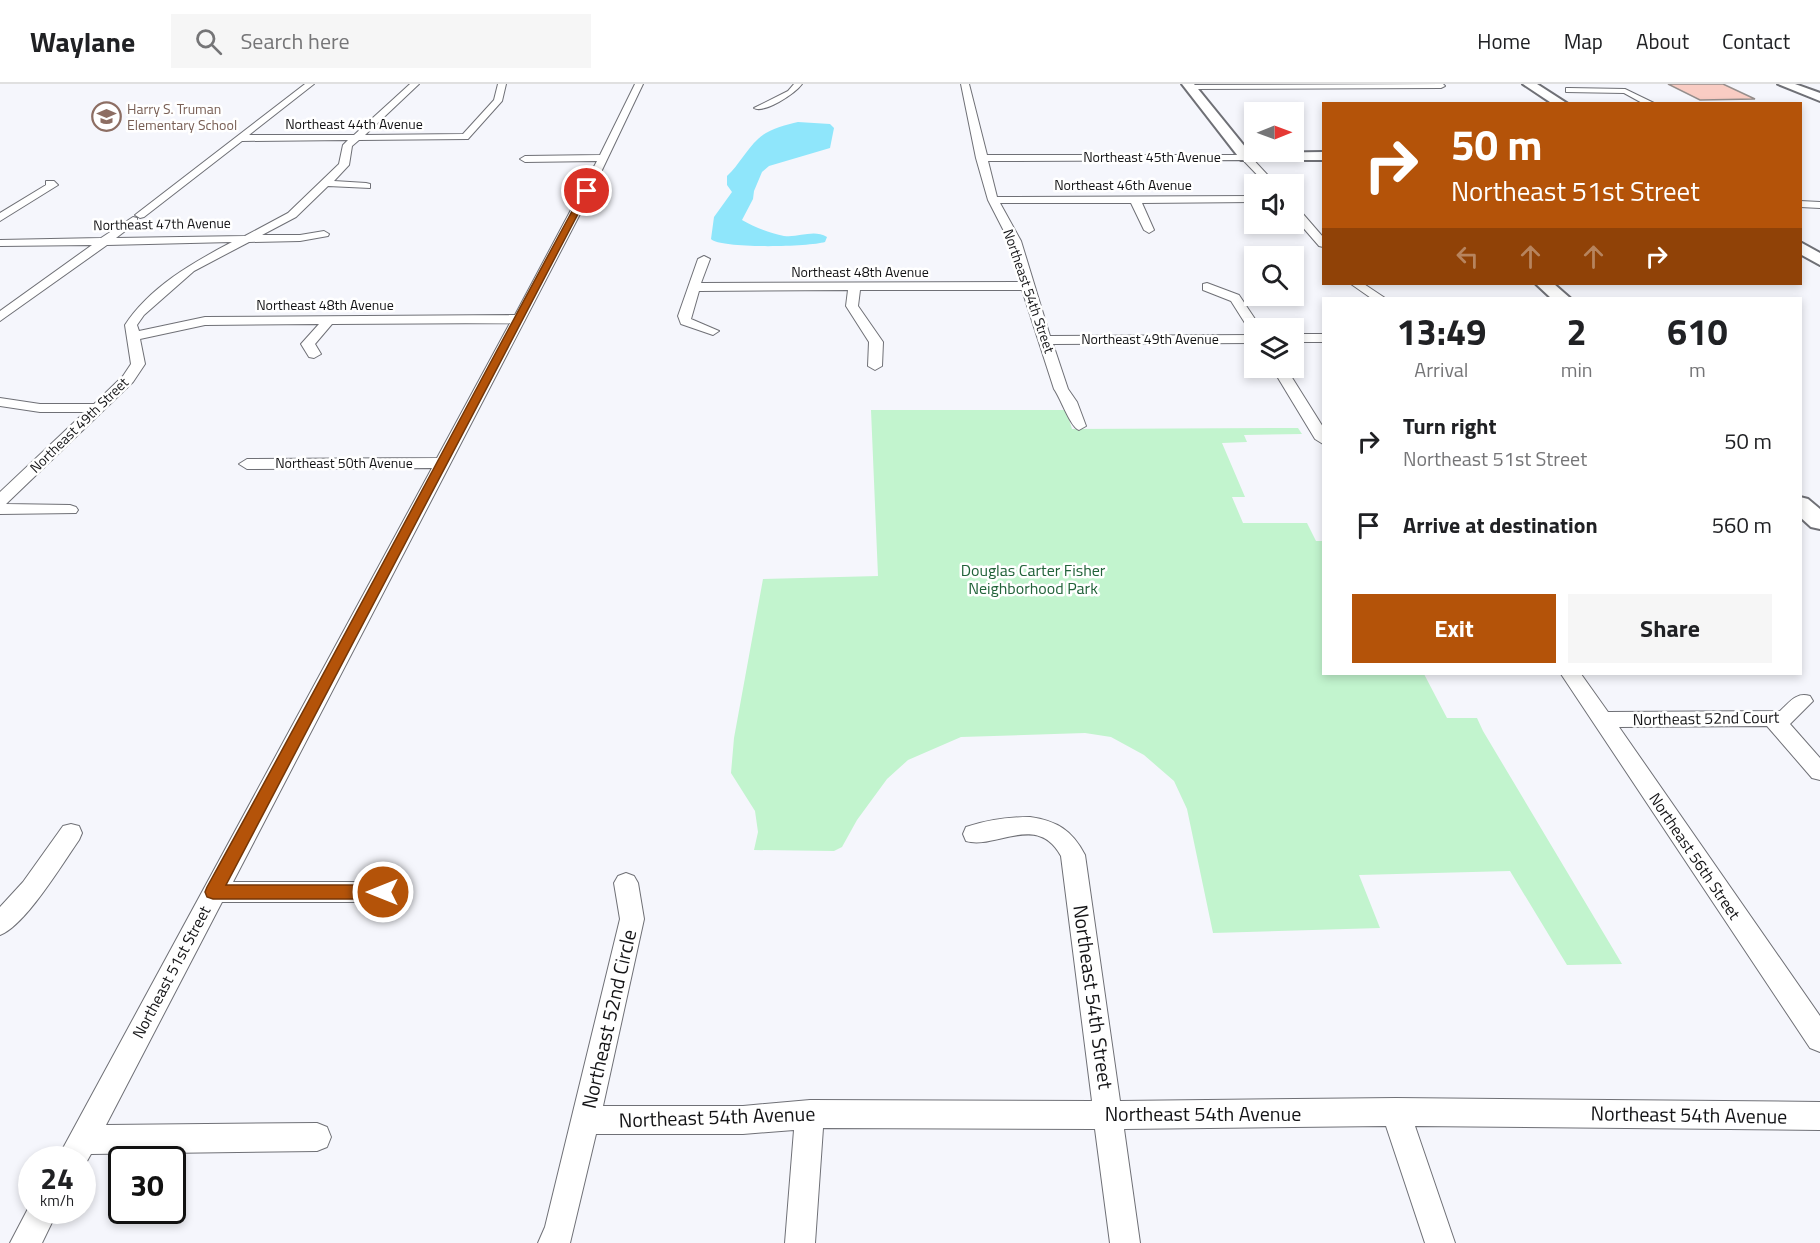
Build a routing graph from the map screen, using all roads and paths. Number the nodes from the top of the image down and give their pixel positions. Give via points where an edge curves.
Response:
1 (310, 84) edge
2 (415, 84) edge
3 (502, 84) edge
4 (639, 84) edge
5 (965, 84) edge
6 (1529, 84) edge
7 (1784, 84) edge
8 (1189, 86) edge
9 (795, 87) edge
10 (1441, 87) dead end
11 (774, 89) dead end
12 (1569, 90) dead end
13 (1820, 97) edge
14 (1559, 102) edge
15 (1648, 102) edge
16 (758, 108) dead end
17 (243, 138) junction
18 (356, 138) junction
19 (1244, 155) edge
20 (1304, 156) edge
21 (1322, 156) edge
22 (1244, 157) edge
23 (602, 158) junction
24 (981, 158) junction
25 (525, 159) dead end
26 (1251, 162) edge
27 (1262, 174) edge
28 (50, 183) dead end
29 (327, 183) junction
30 (366, 186) dead end
31 (1244, 199) edge
32 (993, 200) junction
33 (1135, 200) junction
34 (1802, 204) edge
35 (1820, 205) edge
36 (0, 218) edge
37 (1304, 222) edge
38 (1149, 230) dead end
39 (324, 234) dead end
40 (248, 238) junction
41 (105, 239) junction
42 (0, 243) edge
43 (1322, 243) edge
44 (1802, 248) edge
45 (704, 259) dead end
46 (1820, 260) edge
47 (1359, 285) edge
48 (1545, 285) edge
49 (1027, 286) junction
50 (694, 287) junction
51 (854, 287) junction
52 (1207, 287) dead end
53 (1377, 297) edge
54 (1560, 297) edge
55 (0, 317) edge
56 (1248, 318) edge
57 (518, 319) junction
58 (329, 320) junction
59 (713, 332) dead end
60 (134, 336) junction
61 (1304, 338) edge
62 (1322, 338) edge
63 (1244, 339) edge
64 (1046, 340) junction
65 (315, 354) dead end
66 (875, 366) dead end
67 (1285, 378) edge
68 (0, 402) edge
69 (99, 408) junction
70 (1079, 426) dead end
71 (1322, 437) edge
72 (441, 463) junction
73 (247, 464) dead end
74 (0, 501) edge
75 (1802, 506) edge
76 (0, 509) edge
77 (70, 510) dead end
78 (1820, 522) edge
79 (1571, 675) edge
80 (1803, 701) dead end
81 (1772, 718) junction
82 (1602, 720) junction
83 (1820, 772) edge
84 (71, 833) dead end
85 (974, 834) dead end
86 (626, 883) dead end
87 (213, 892) junction
88 (383, 892) dead end
89 (0, 924) edge
90 (1820, 1039) edge
91 (1396, 1112) junction
92 (810, 1114) junction
93 (1110, 1115) junction
94 (1820, 1116) edge
95 (586, 1120) junction
96 (317, 1137) dead end
97 (79, 1146) edge
98 (96, 1149) edge
99 (35, 1224) edge
100 (25, 1243) edge
101 (553, 1243) edge
102 (800, 1243) edge
103 (1125, 1243) edge
104 (1440, 1243) edge

1 - 17 street
2 - 18 street, Northeast 49th Street
3 - 18 street, Northeast 44th Avenue via 498,101 465,137
4 - 23 street, Northeast 51st Street
5 - 24 street, Northeast 54th Street
6 - 14 street
7 - 13 street
8 - 10 street
8 - 19 street
9 - 11 street
9 - 16 street
12 - 15 street via 1625,91
17 - 18 street, Northeast 44th Avenue
17 - 41 street
18 - 29 street, Northeast 49th Street via 348,145 344,165
20 - 21 street, Northeast 45th Avenue
22 - 24 street, Northeast 45th Avenue
23 - 25 street
23 - 57 street, Northeast 51st Street
24 - 32 street, Northeast 54th Street
26 - 27 street
28 - 36 street via 53,185
29 - 30 street
29 - 40 street, Northeast 49th Street via 292,215
31 - 33 street, Northeast 46th Avenue
32 - 33 street, Northeast 46th Avenue
32 - 49 street, Northeast 54th Street via 1015,241
33 - 38 street
34 - 35 street
37 - 43 street
39 - 40 street, Northeast 47th Avenue
40 - 41 street, Northeast 47th Avenue
40 - 60 street, Northeast 49th Street via 190,269 139,314 131,324
41 - 42 street, Northeast 47th Avenue
41 - 55 street
44 - 46 street
45 - 50 street
47 - 53 street
48 - 54 street
49 - 51 street, Northeast 48th Avenue
49 - 64 street, Northeast 54th Street
50 - 51 street, Northeast 48th Avenue
50 - 59 street via 685,321
51 - 66 street via 852,306 876,342
52 - 56 street via 1235,298
57 - 58 street, Northeast 48th Avenue
57 - 72 street, Northeast 51st Street
58 - 60 street, Northeast 48th Avenue via 205,321
58 - 65 street via 308,344
60 - 69 street, Northeast 49th Street via 138,363
61 - 62 street
63 - 64 street, Northeast 49th Avenue
64 - 70 street, Northeast 54th Street via 1061,389
67 - 71 street
68 - 69 street via 40,408
69 - 74 street, Northeast 49th Street
72 - 73 street, Northeast 50th Avenue
72 - 87 street, Northeast 51st Street
75 - 78 street
76 - 77 street
79 - 82 street, Northeast 56th Street
80 - 81 street, Northeast 52nd Court via 1785,718
81 - 82 street, Northeast 52nd Court
81 - 83 street
82 - 90 street, Northeast 56th Street
84 - 89 street
85 - 93 street, Northeast 54th Street via 1008,825 1039,826 1052,830 1069,844
86 - 95 street, Northeast 52nd Circle via 632,919
87 - 88 street
87 - 97 street, Northeast 51st Street
91 - 93 street, Northeast 54th Avenue
91 - 94 street, Northeast 54th Avenue
91 - 104 street
92 - 93 street, Northeast 54th Avenue
92 - 95 street, Northeast 54th Avenue via 743,1120
92 - 102 street
93 - 103 street, Northeast 54th Street
95 - 101 street, Northeast 52nd Circle via 559,1233
96 - 98 street
99 - 100 street

